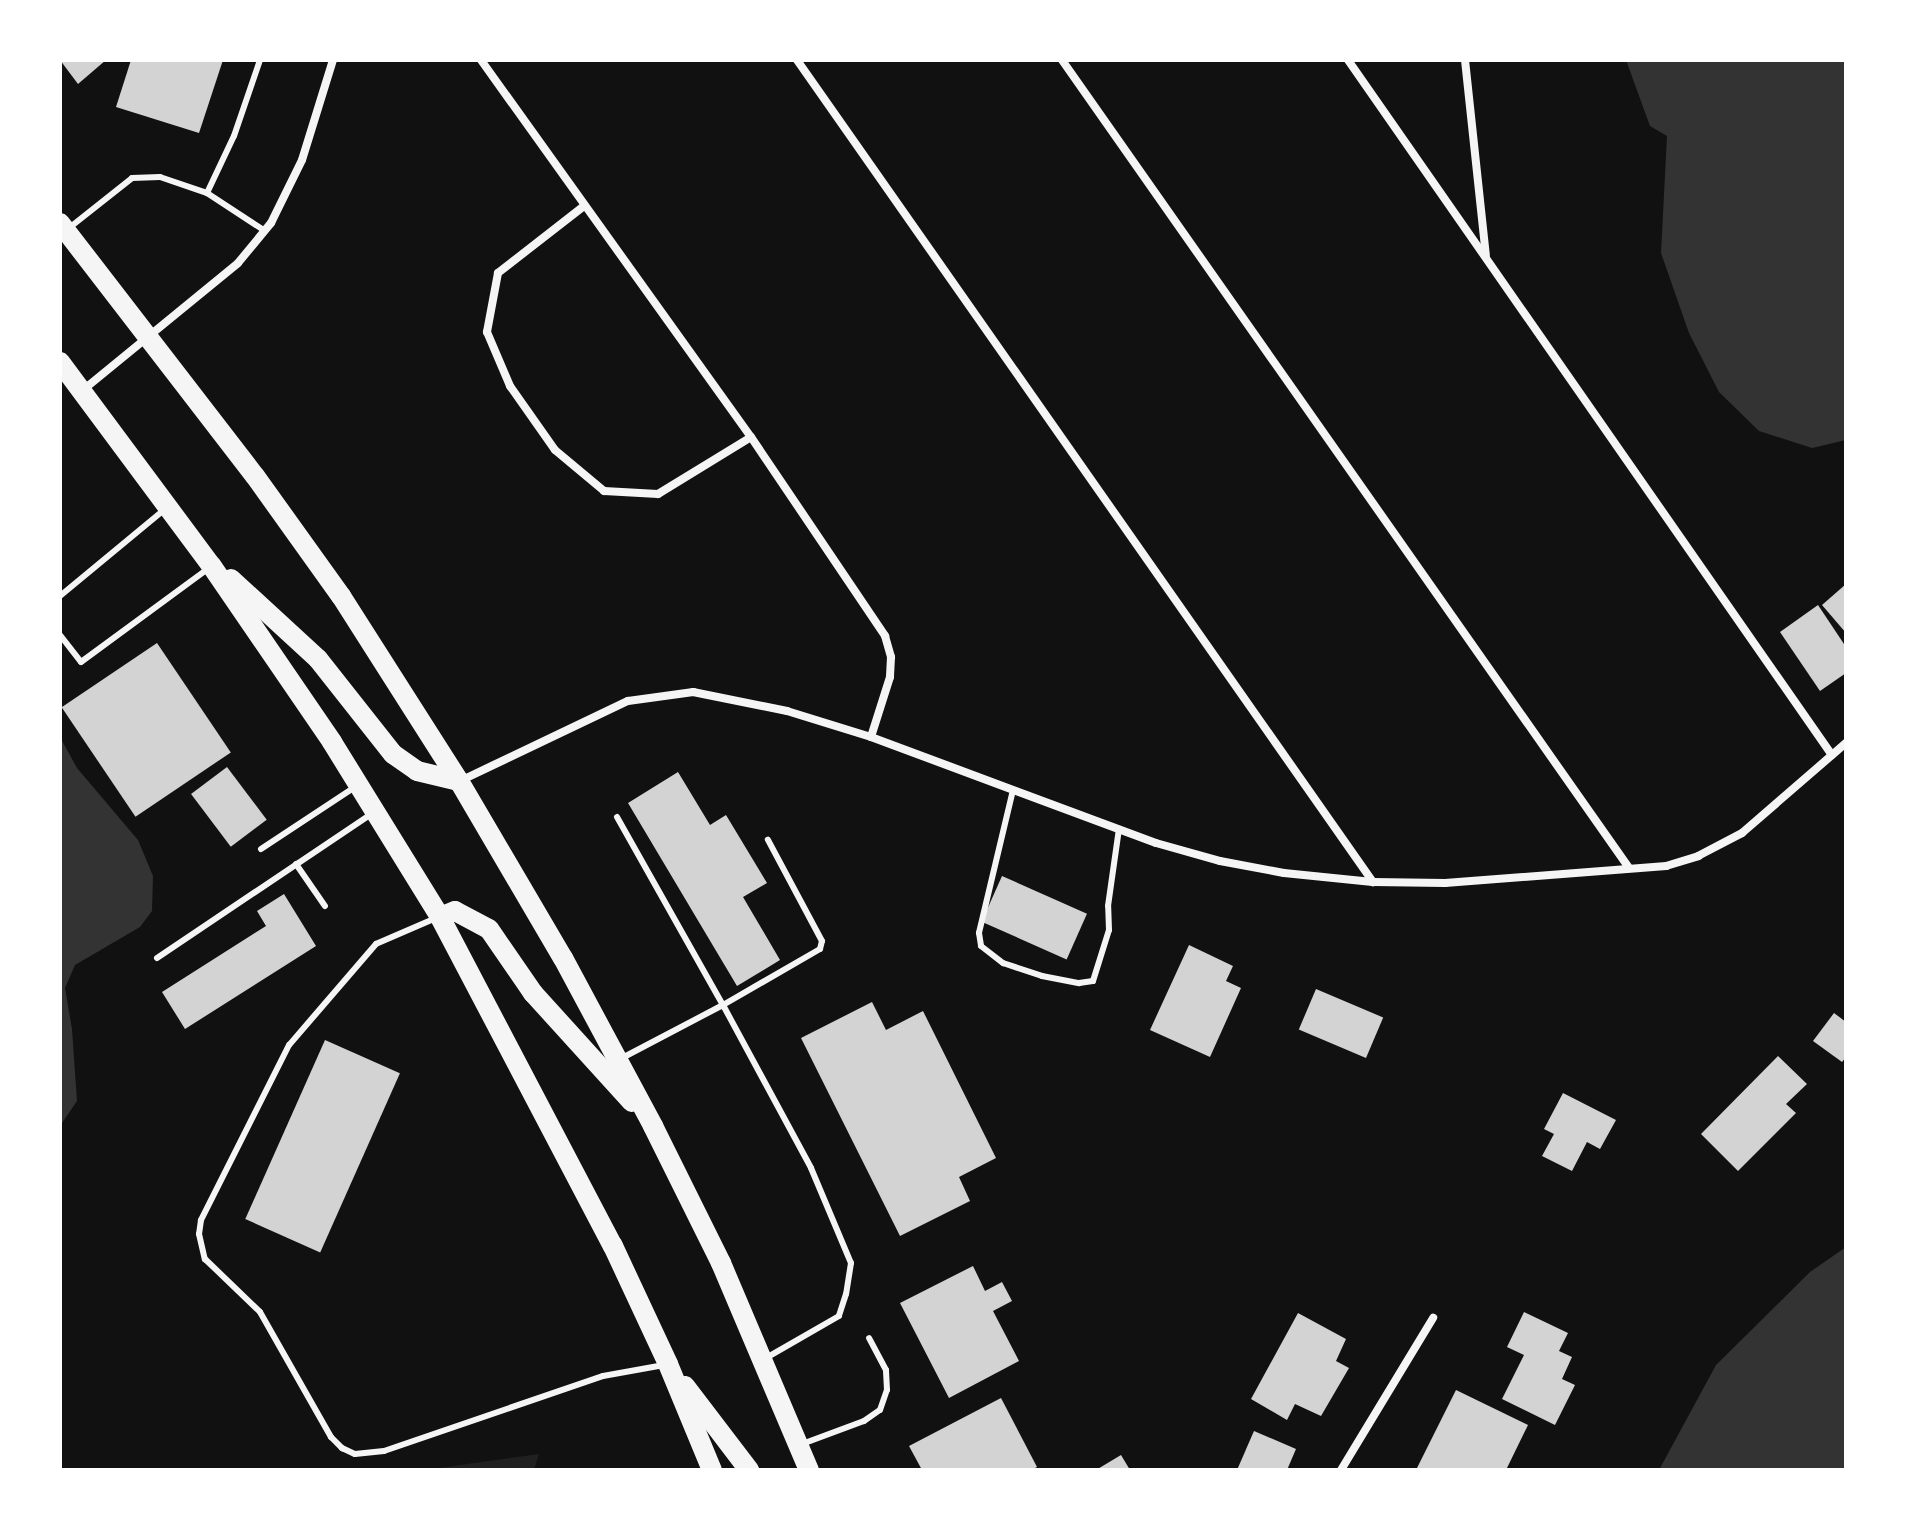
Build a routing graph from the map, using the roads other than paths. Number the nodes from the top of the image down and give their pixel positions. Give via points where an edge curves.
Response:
1 (260, 60) edge
2 (333, 60) edge
3 (481, 60) edge
4 (797, 60) edge
5 (1062, 60) edge
6 (1348, 60) edge
7 (1465, 60) edge
8 (207, 193) junction
9 (584, 206) junction
10 (63, 227) edge
11 (265, 231) junction
12 (1487, 256) junction
13 (151, 337) junction
14 (60, 362) edge
15 (83, 390) junction
16 (751, 437) junction
17 (168, 506) junction
18 (208, 560) junction
19 (60, 596) edge
20 (60, 635) edge
21 (871, 737) junction
22 (1846, 743) edge
23 (1832, 755) junction
24 (459, 781) junction
25 (358, 784) junction
26 (1013, 790) junction
27 (375, 811) junction
28 (617, 817) dead end
29 (1119, 829) junction
30 (768, 840) dead end
31 (261, 849) dead end
32 (296, 864) junction
33 (1629, 868) junction
34 (1373, 882) junction
35 (325, 906) dead end
36 (440, 917) junction
37 (157, 958) dead end
38 (723, 1005) junction
39 (618, 1060) junction
40 (653, 1126) junction
41 (1433, 1318) dead end
42 (869, 1338) dead end
43 (763, 1360) junction
44 (668, 1364) junction
45 (798, 1445) junction
46 (712, 1470) edge
47 (749, 1470) edge
48 (809, 1470) edge
49 (1341, 1470) edge

1 - 8 lane
2 - 11 street via 302,160
3 - 9 street
4 - 34 street
5 - 33 street
6 - 12 street
7 - 12 street
8 - 10 lane via 160,177 132,178
8 - 11 lane
9 - 16 street
9 - 16 street via 498,273 487,332 510,386 555,450 604,491 658,494
10 - 13 main road
11 - 13 street via 238,263
12 - 23 street
13 - 15 street
13 - 24 main road via 341,596
14 - 15 main road
15 - 17 main road
16 - 21 street via 885,636 890,677
17 - 18 main road
17 - 19 lane
18 - 20 lane via 81,662
18 - 24 main road via 318,659 393,754 417,771
18 - 25 main road
21 - 24 street via 729,696 661,694 628,701
21 - 26 street
22 - 23 street
23 - 33 street via 1742,833 1666,866
24 - 39 main road
25 - 27 main road
25 - 31 lane
26 - 29 street
26 - 29 lane via 979,933 981,946 1003,963 1042,976 1093,981 1109,930
27 - 32 lane
27 - 36 main road
28 - 38 lane
29 - 34 street via 1220,861
30 - 38 lane via 822,941 820,949
32 - 35 lane
32 - 37 lane
33 - 34 street via 1445,883
36 - 40 main road via 455,911 489,929 533,993
36 - 44 main road via 613,1246
36 - 44 lane via 376,944 289,1045 201,1220 205,1259 260,1312 331,1437 355,1454 384,1451 603,1376
38 - 39 lane
38 - 43 lane via 811,1168 851,1263 839,1316
39 - 40 main road
40 - 43 main road
41 - 49 street
42 - 45 lane via 886,1370 880,1410
43 - 45 main road
44 - 46 main road
44 - 47 main road
45 - 48 main road

